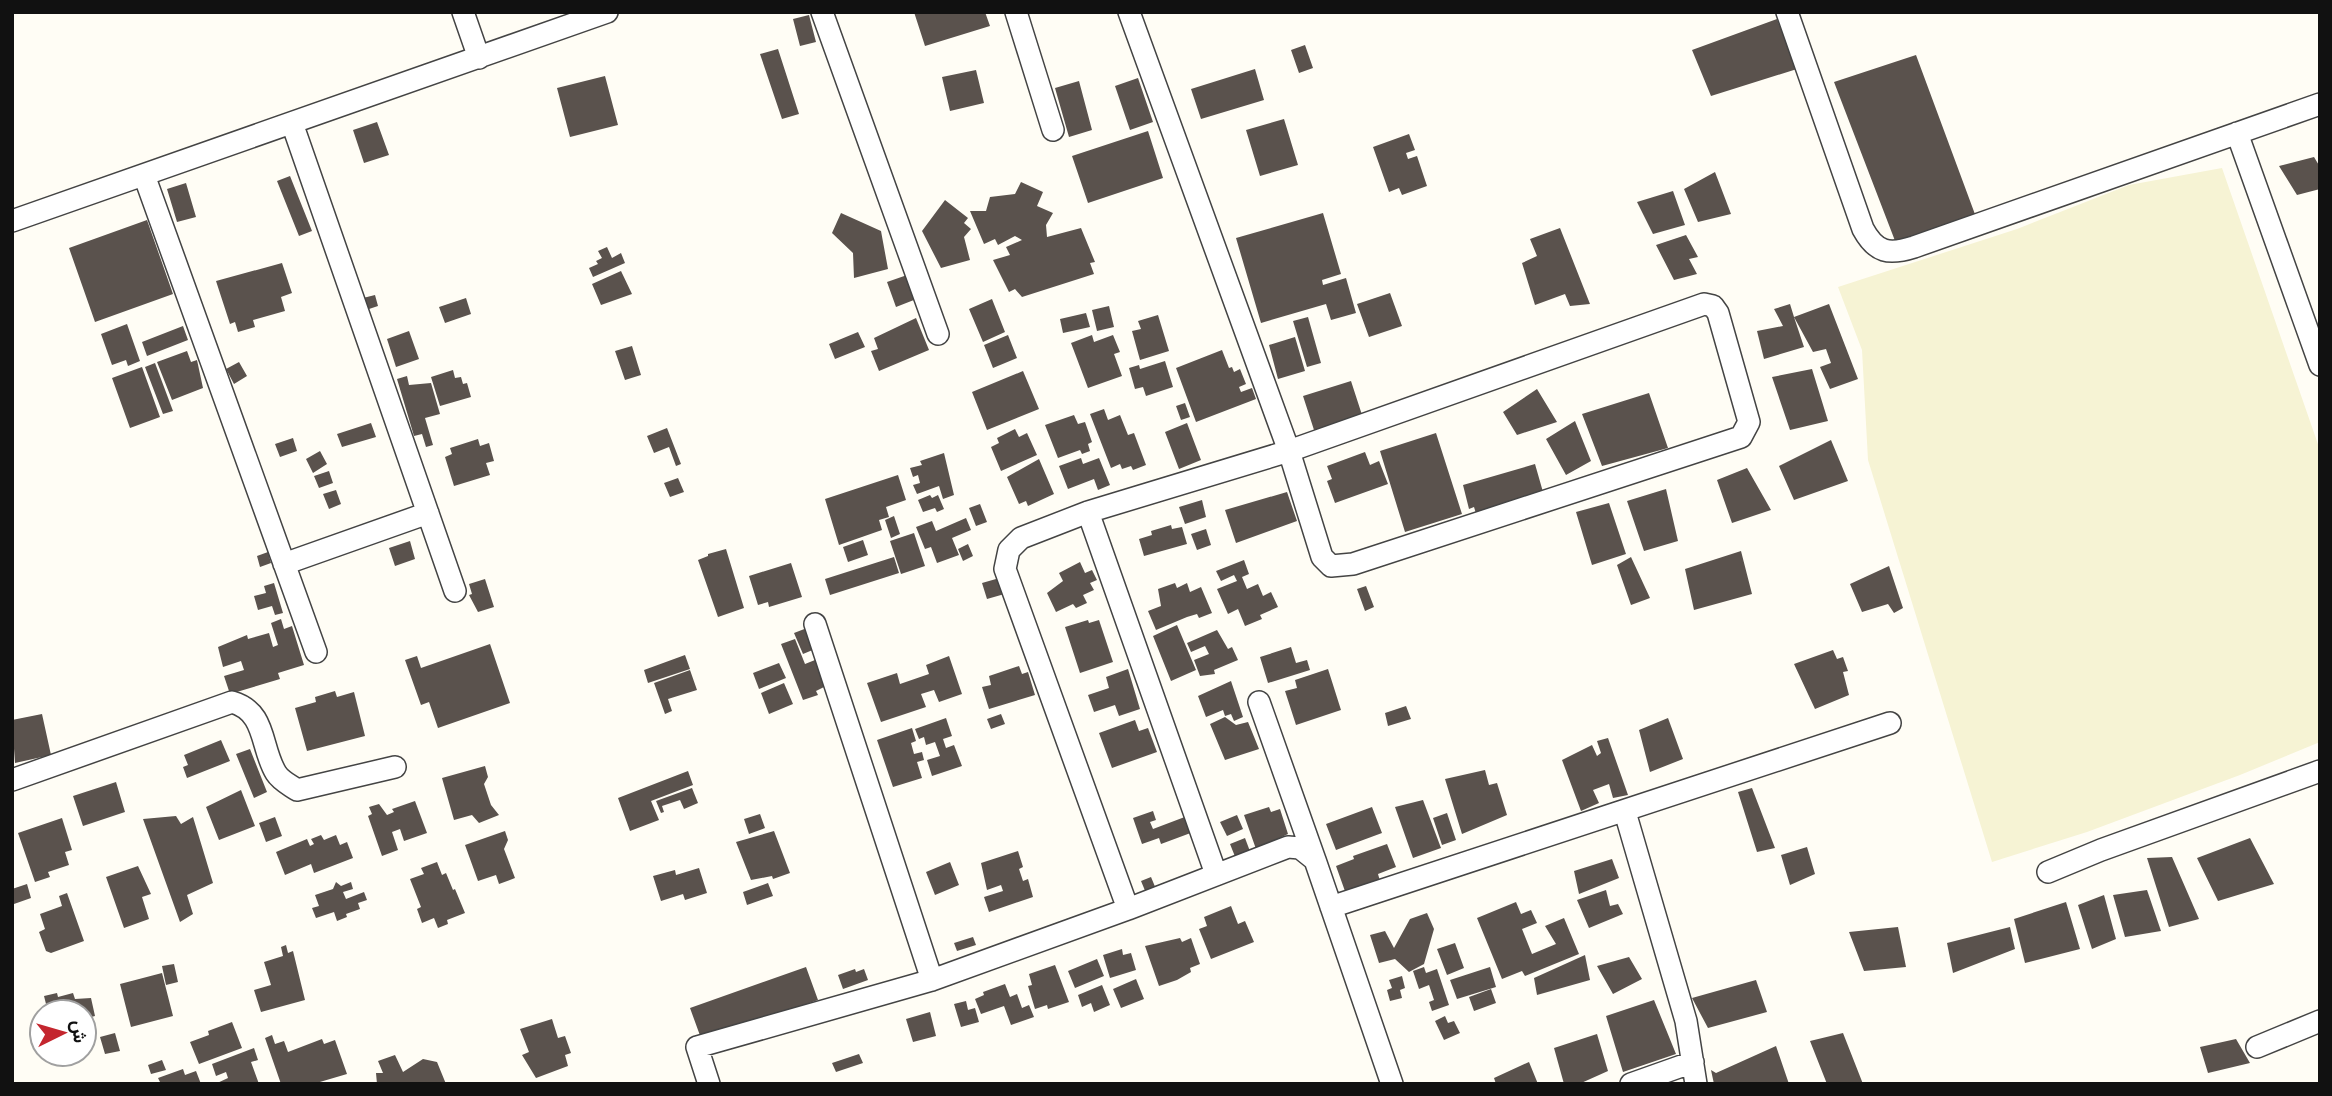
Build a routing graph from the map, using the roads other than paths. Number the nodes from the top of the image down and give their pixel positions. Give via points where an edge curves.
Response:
1 (463, 12) edge
2 (607, 12) edge
3 (822, 12) edge
4 (1016, 12) edge
5 (1129, 12) edge
6 (1787, 12) edge
7 (479, 58) junction
8 (2320, 104) edge
9 (292, 123) junction
10 (1053, 130) dead end
11 (2237, 133) junction
12 (144, 175) junction
13 (12, 221) edge
14 (938, 334) dead end
15 (2320, 365) edge
16 (1289, 451) junction
17 (1088, 512) junction
18 (428, 513) junction
19 (284, 564) junction
20 (455, 591) dead end
21 (815, 624) dead end
22 (316, 652) dead end
23 (1259, 702) dead end
24 (1890, 723) dead end
25 (395, 767) dead end
26 (2320, 771) edge
27 (12, 780) edge
28 (1625, 812) junction
29 (1315, 860) junction
30 (2048, 872) dead end
31 (1216, 874) junction
32 (1331, 907) junction
33 (1128, 909) junction
34 (932, 980) junction
35 (2320, 1021) edge
36 (2258, 1048) dead end
37 (1692, 1062) junction
38 (709, 1084) edge
39 (1392, 1084) edge
40 (1631, 1084) edge
41 (1696, 1084) edge

1 - 7 street
2 - 7 street
3 - 14 street
4 - 10 street
5 - 16 street
6 - 11 street via 1863,229 1881,251 1895,253 1914,247
7 - 9 street
8 - 11 street
9 - 12 street
9 - 18 street
11 - 15 street
12 - 13 street
12 - 19 street
16 - 16 street via 1322,557 1339,567 1741,437 1749,422 1718,313 1704,304
16 - 17 street
17 - 31 street
17 - 33 street via 1021,538 1009,550 1005,569
18 - 19 street
18 - 20 street
19 - 22 street
21 - 34 street
23 - 29 street
24 - 28 street
25 - 27 street via 298,790 276,772 254,713 232,702
26 - 30 street
28 - 32 street
28 - 37 street via 1686,1021
29 - 31 street via 1300,848 1288,847
29 - 32 street
31 - 33 street
32 - 39 street
33 - 34 street
34 - 38 street via 697,1047
35 - 36 street
37 - 40 street
37 - 41 street

